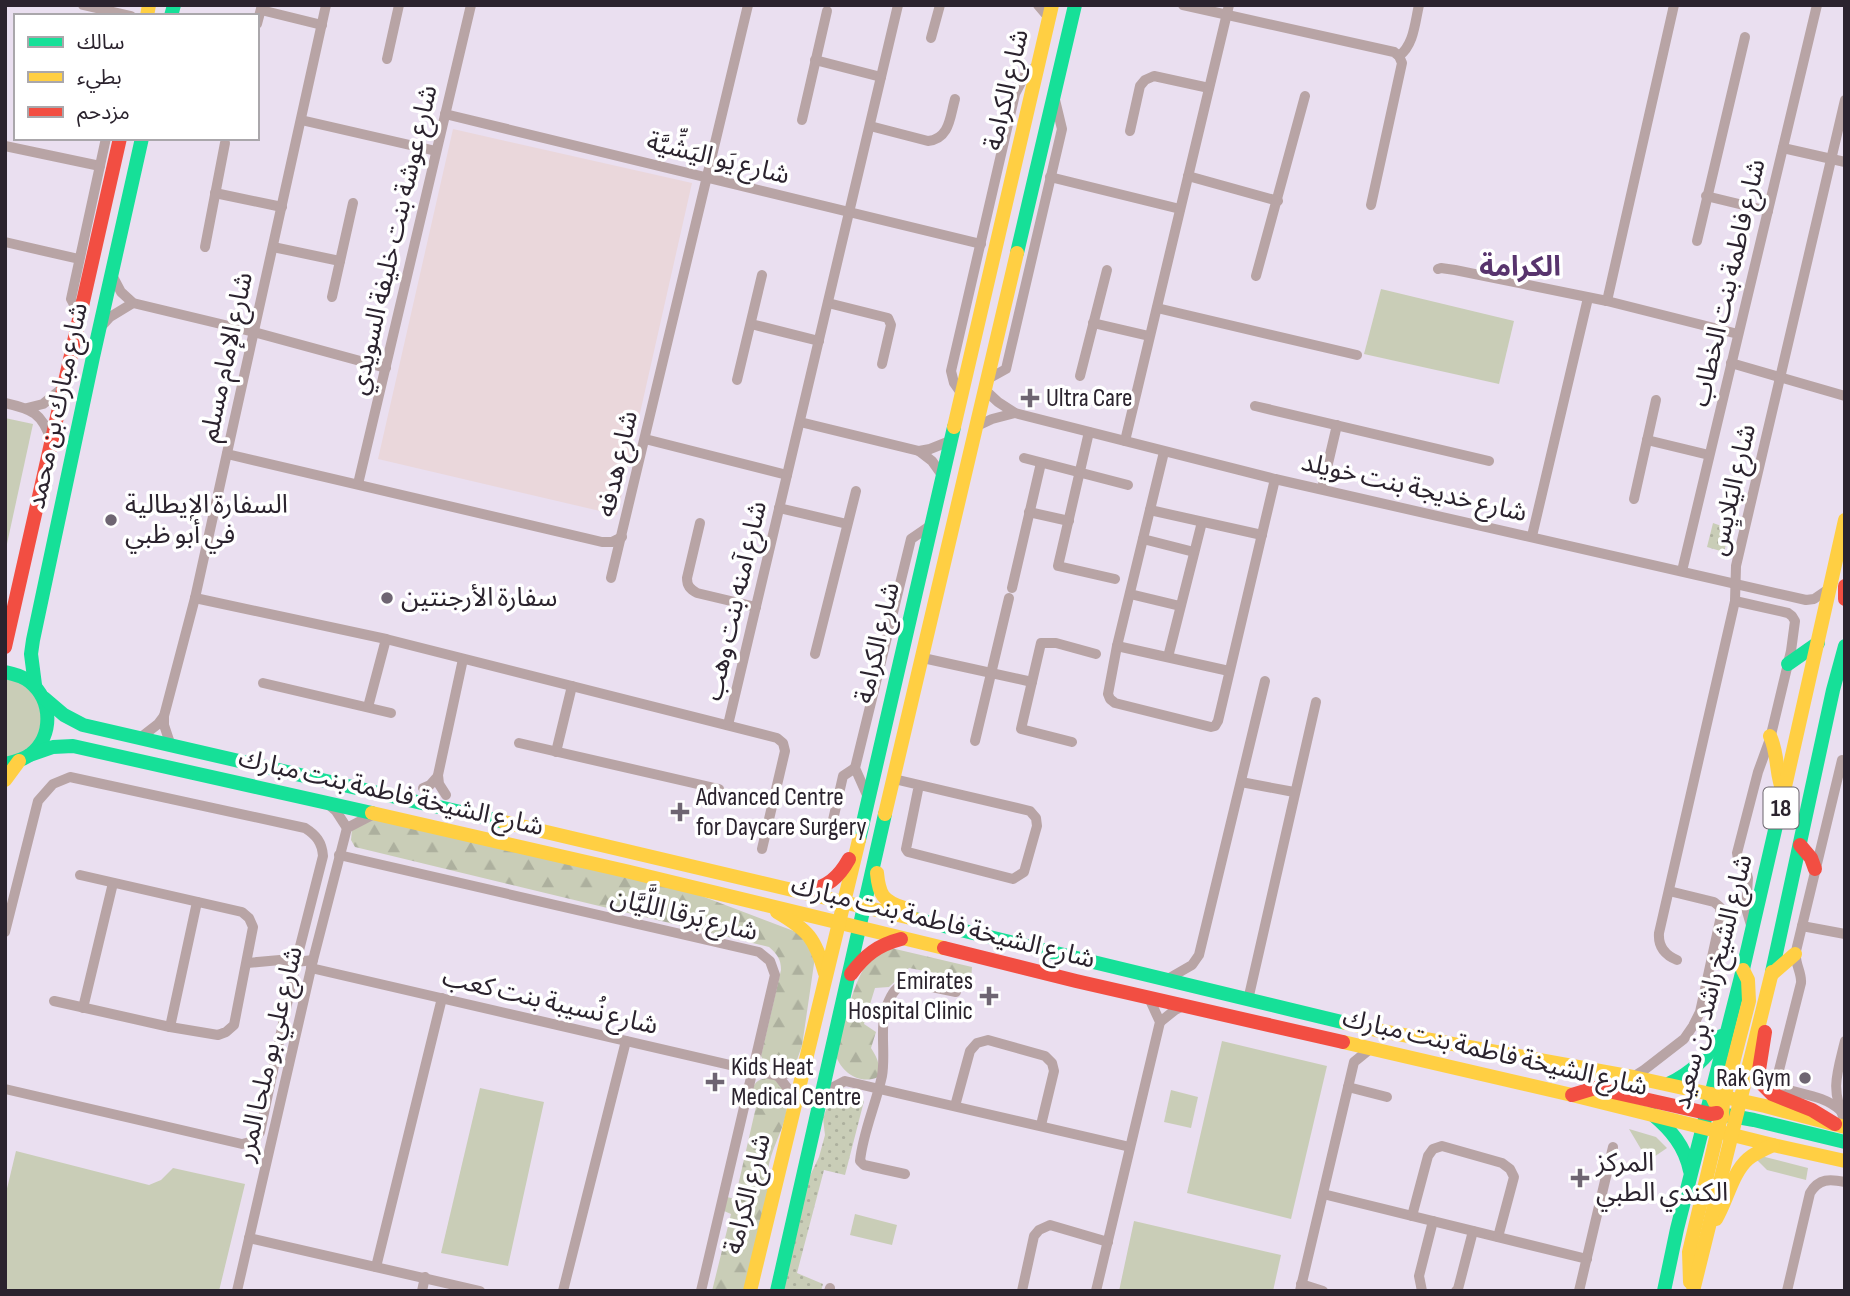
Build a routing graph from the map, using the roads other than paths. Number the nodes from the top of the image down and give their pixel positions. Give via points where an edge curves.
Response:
1 (83, 5) edge
2 (326, 5) edge
3 (399, 5) edge
4 (471, 5) edge
5 (748, 5) edge
6 (898, 5) edge
7 (940, 5) edge
8 (1038, 5) edge
9 (1075, 5) edge
10 (1183, 5) edge
11 (1419, 5) edge
12 (1674, 5) edge
13 (1817, 5) edge
14 (261, 7) edge
15 (1228, 10) edge
16 (827, 11) dead end
17 (1050, 12) edge
18 (122, 14) edge
19 (322, 25) junction
20 (1745, 37) dead end
21 (931, 38) dead end
22 (1399, 57) junction
23 (387, 59) dead end
24 (815, 60) junction
25 (1038, 65) junction
26 (881, 77) junction
27 (1209, 88) junction
28 (1305, 96) dead end
29 (1054, 97) junction
30 (955, 99) dead end
31 (1845, 100) edge
32 (445, 114) junction
33 (301, 120) junction
34 (802, 120) dead end
35 (870, 126) junction
36 (1130, 131) dead end
37 (106, 140) edge
38 (120, 140) edge
39 (142, 140) edge
40 (225, 143) dead end
41 (5, 146) edge
42 (1783, 148) junction
43 (436, 152) junction
44 (1831, 160) junction
45 (1845, 162) edge
46 (100, 166) junction
47 (1188, 176) junction
48 (1050, 177) junction
49 (707, 178) junction
50 (215, 194) junction
51 (1706, 195) junction
52 (1278, 201) junction
53 (353, 203) dead end
54 (1371, 205) dead end
55 (282, 207) junction
56 (1180, 209) junction
57 (1768, 211) junction
58 (849, 212) junction
59 (1696, 241) dead end
60 (5, 242) edge
61 (981, 244) junction
62 (205, 247) dead end
63 (273, 247) junction
64 (79, 258) junction
65 (340, 261) junction
66 (1438, 269) dead end
67 (1107, 270) dead end
68 (111, 274) junction
69 (762, 275) dead end
70 (1256, 276) dead end
71 (332, 297) dead end
72 (1588, 298) junction
73 (1606, 300) junction
74 (133, 303) junction
75 (828, 303) junction
76 (1157, 308) junction
77 (80, 316) junction
78 (1093, 323) junction
79 (751, 324) junction
80 (99, 329) junction
81 (254, 332) junction
82 (1738, 334) junction
83 (1149, 336) junction
84 (819, 341) junction
85 (1357, 355) dead end
86 (1731, 363) junction
87 (882, 364) dead end
88 (386, 368) junction
89 (1080, 376) dead end
90 (1780, 377) junction
91 (737, 380) dead end
92 (986, 385) junction
93 (64, 387) junction
94 (961, 393) junction
95 (1845, 396) edge
96 (1656, 400) dead end
97 (5, 403) edge
98 (1255, 406) dead end
99 (27, 408) junction
100 (1014, 413) junction
101 (800, 422) junction
102 (1337, 425) junction
103 (977, 426) junction
104 (1089, 432) junction
105 (645, 439) junction
106 (1647, 440) junction
107 (52, 441) junction
108 (950, 441) junction
109 (1125, 441) junction
110 (919, 451) junction
111 (1164, 452) junction
112 (227, 453) junction
113 (1709, 455) junction
114 (1024, 458) dead end
115 (1489, 461) dead end
116 (1041, 463) junction
117 (1080, 472) junction
118 (787, 475) junction
119 (942, 475) junction
120 (1275, 478) junction
121 (358, 484) junction
122 (1128, 485) dead end
123 (1322, 489) junction
124 (856, 491) dead end
125 (1634, 499) dead end
126 (779, 508) junction
127 (1150, 510) junction
128 (1029, 512) junction
129 (1845, 520) edge
130 (1069, 521) junction
131 (1202, 522) junction
132 (700, 523) dead end
133 (847, 524) junction
134 (930, 526) junction
135 (1262, 535) junction
136 (1532, 536) junction
137 (622, 537) junction
138 (1143, 539) junction
139 (1194, 552) junction
140 (1682, 571) junction
141 (611, 578) dead end
142 (1115, 579) dead end
143 (1735, 583) junction
144 (1838, 587) edge
145 (1130, 594) junction
146 (195, 598) junction
147 (1845, 599) edge
148 (1806, 600) junction
149 (1735, 601) junction
150 (1180, 606) junction
151 (756, 607) junction
152 (1823, 623) junction
153 (386, 639) junction
154 (1818, 643) junction
155 (1117, 646) junction
156 (1845, 646) edge
157 (5, 648) edge
158 (815, 654) dead end
159 (1096, 654) dead end
160 (1168, 657) junction
161 (922, 658) junction
162 (463, 659) junction
163 (1842, 660) edge
164 (1788, 664) junction
165 (1229, 671) junction
166 (5, 672) edge
167 (990, 673) junction
168 (1265, 681) dead end
169 (1032, 682) junction
170 (263, 683) dead end
171 (35, 685) junction
172 (572, 686) junction
173 (44, 698) junction
174 (1316, 702) dead end
175 (368, 707) junction
176 (391, 713) dead end
177 (164, 716) junction
178 (728, 724) junction
179 (1770, 736) junction
180 (140, 738) junction
181 (975, 741) dead end
182 (1072, 742) dead end
183 (519, 743) dead end
184 (171, 746) junction
185 (556, 752) junction
186 (18, 760) edge
187 (1842, 760) dead end
188 (855, 768) junction
189 (438, 775) junction
190 (894, 779) junction
191 (5, 780) edge
192 (1241, 782) junction
193 (919, 785) junction
194 (423, 788) dead end
195 (719, 789) dead end
196 (1294, 792) junction
197 (446, 794) dead end
198 (1784, 794) junction
199 (867, 795) junction
200 (326, 803) junction
201 (374, 814) junction
202 (833, 820) dead end
203 (347, 828) junction
204 (858, 842) junction
205 (1800, 845) junction
206 (762, 849) dead end
207 (339, 855) junction
208 (876, 858) junction
209 (1815, 869) junction
210 (80, 875) dead end
211 (113, 883) junction
212 (803, 891) junction
213 (1670, 891) junction
214 (842, 901) junction
215 (197, 902) junction
216 (761, 903) junction
217 (864, 907) junction
218 (922, 920) junction
219 (838, 922) junction
220 (1802, 926) junction
221 (859, 927) junction
222 (1752, 929) junction
223 (5, 932) edge
224 (1845, 934) edge
225 (904, 938) junction
226 (1795, 954) junction
227 (1677, 960) dead end
228 (296, 962) junction
229 (247, 963) junction
230 (312, 964) junction
231 (1743, 969) junction
232 (1772, 974) junction
233 (825, 975) junction
234 (1166, 980) junction
235 (846, 981) junction
236 (956, 992) dead end
237 (442, 998) junction
238 (1149, 998) junction
239 (1248, 1000) junction
240 (54, 1001) dead end
241 (1183, 1006) junction
242 (83, 1008) junction
243 (1763, 1010) junction
244 (1160, 1022) junction
245 (170, 1027) junction
246 (1727, 1028) junction
247 (626, 1041) junction
248 (1345, 1044) junction
249 (1844, 1045) edge
250 (1370, 1049) junction
251 (830, 1059) junction
252 (1354, 1062) junction
253 (804, 1065) junction
254 (752, 1070) junction
255 (778, 1076) junction
256 (1633, 1077) junction
257 (1836, 1080) junction
258 (845, 1081) junction
259 (1668, 1084) junction
260 (1348, 1087) junction
261 (879, 1088) junction
262 (5, 1089) edge
263 (822, 1093) junction
264 (1572, 1095) junction
265 (1718, 1096) junction
266 (1387, 1097) dead end
267 (1820, 1097) junction
268 (796, 1099) junction
269 (1740, 1101) junction
270 (955, 1106) junction
271 (1652, 1114) junction
272 (1720, 1120) junction
273 (1841, 1120) edge
274 (1041, 1125) junction
275 (1845, 1142) edge
276 (1773, 1146) junction
277 (1130, 1147) junction
278 (1613, 1147) dead end
279 (1845, 1161) edge
280 (905, 1174) dead end
281 (1691, 1178) junction
282 (1845, 1182) edge
283 (1323, 1194) junction
284 (1412, 1216) junction
285 (1433, 1221) junction
286 (1708, 1229) junction
287 (1473, 1231) junction
288 (1498, 1237) junction
289 (249, 1238) junction
290 (1108, 1242) junction
291 (1587, 1259) junction
292 (376, 1267) junction
293 (425, 1277) junction
294 (1300, 1288) edge
295 (237, 1291) edge
296 (422, 1291) edge
297 (480, 1291) edge
298 (563, 1291) edge
299 (701, 1291) edge
300 (750, 1291) edge
301 (777, 1291) edge
302 (1021, 1291) edge
303 (1096, 1291) edge
304 (1323, 1291) edge
305 (1422, 1291) edge
306 (1456, 1291) edge
307 (1579, 1291) edge
308 (1664, 1291) edge
309 (1692, 1291) edge
310 (1787, 1291) edge

1 - 18 street
2 - 19 street, شارع الإمام مسلم
3 - 23 street
4 - 32 street, شارع عوشة بنت خليفة السويدي
5 - 49 street, شارع هدفه
6 - 26 street, شارع آمنه بنت وهب
7 - 21 street
8 - 17 street
9 - 29 main road, شارع الكرامة
10 - 15 street
11 - 22 street via 1410,44
12 - 73 street
13 - 42 street, شارع فاطمة بنت الخطاب
14 - 19 street
15 - 22 street
15 - 27 street
16 - 24 street
17 - 25 main road, شارع الكرامة
19 - 33 street, شارع الإمام مسلم
20 - 51 street
22 - 54 street via 1402,63
24 - 26 street
24 - 34 street
25 - 61 street via 1025,75 1015,94
25 - 94 main road, شارع الكرامة
26 - 35 street, شارع آمنه بنت وهب
27 - 36 street via 1154,76 1145,80
27 - 47 street
28 - 52 street
29 - 48 street via 1062,129
29 - 92 main road, شارع الكرامة
30 - 35 street via 946,130 934,141
31 - 44 street, شارع اليَلايِس
32 - 43 street, شارع عوشة بنت خليفة السويدي
32 - 49 street, شارع يَو اليَشِّيَّة
33 - 43 street
33 - 55 street, شارع الإمام مسلم
35 - 58 street, شارع آمنه بنت وهب
37 - 46 street
38 - 77 main road, شارع مبارك بن محمد
39 - 68 main road, شارع مبارك بن محمد
40 - 50 street
41 - 46 street
42 - 44 street
42 - 57 street, شارع فاطمة بنت الخطاب
43 - 88 street, شارع عوشة بنت خليفة السويدي
44 - 45 street
44 - 90 street, شارع اليَلايِس
46 - 64 street
47 - 52 street
47 - 56 street
48 - 56 street
48 - 92 street via 1006,369
49 - 58 street, شارع يَو اليَشِّيَّة
49 - 105 street, شارع هدفه
50 - 55 street
50 - 62 street
51 - 57 street
51 - 59 street
52 - 70 street
53 - 65 street
55 - 63 street, شارع الإمام مسلم
56 - 76 street
57 - 82 street, شارع فاطمة بنت الخطاب
58 - 61 street, شارع يَو اليَشِّيَّة
58 - 75 street, شارع آمنه بنت وهب
60 - 64 street
61 - 94 street via 951,371
63 - 65 street
63 - 81 street, شارع الإمام مسلم
64 - 77 street via 71,299
65 - 71 street
66 - 72 street
67 - 78 street
68 - 74 street
68 - 80 main road, شارع مبارك بن محمد
69 - 79 street
72 - 73 street
72 - 136 street
73 - 82 street
74 - 80 street
74 - 81 street
75 - 84 street, شارع آمنه بنت وهب
75 - 87 street via 888,317 891,326
76 - 83 street
76 - 85 street
77 - 93 main road, شارع مبارك بن محمد
78 - 83 street
78 - 89 street
79 - 84 street
79 - 91 street
80 - 171 main road, شارع مبارك بن محمد via 33,640
81 - 88 street
81 - 112 street, شارع الإمام مسلم
82 - 86 street, شارع فاطمة بنت الخطاب
83 - 109 street
84 - 101 street, شارع آمنه بنت وهب
86 - 90 street
86 - 113 street, شارع فاطمة بنت الخطاب
88 - 121 street, شارع عوشة بنت خليفة السويدي
90 - 95 street
90 - 143 street, شارع اليَلايِس
92 - 100 street, شارع خديجة بنت خويلد via 998,402
92 - 103 main road, شارع الكرامة
93 - 99 street via 43,404
93 - 107 main road, شارع مبارك بن محمد
94 - 108 main road, شارع الكرامة
96 - 106 street
97 - 99 street
98 - 102 street
99 - 107 street via 43,422
100 - 103 street
100 - 104 street, شارع خديجة بنت خويلد
101 - 110 street
101 - 118 street, شارع آمنه بنت وهب
102 - 115 street
102 - 123 street
103 - 161 main road, شارع الكرامة
104 - 109 street, شارع خديجة بنت خويلد
104 - 117 street
105 - 118 street
105 - 137 street, شارع هدفه
106 - 113 street
106 - 125 street
107 - 157 main road, شارع مبارك بن محمد
108 - 110 street
108 - 119 main road, شارع الكرامة
109 - 111 street, شارع خديجة بنت خويلد
110 - 119 street
111 - 120 street, شارع خديجة بنت خويلد
111 - 127 street
112 - 121 street, شارع هدفه
112 - 146 street, شارع الإمام مسلم
113 - 140 street, شارع فاطمة بنت الخطاب
114 - 116 street
116 - 117 street
116 - 128 street
117 - 122 street
117 - 130 street
118 - 126 street, شارع آمنه بنت وهب
119 - 134 main road, شارع الكرامة
120 - 123 street, شارع خديجة بنت خويلد
120 - 135 street
121 - 137 street, شارع هدفه via 602,542
123 - 136 street, شارع خديجة بنت خويلد
124 - 133 street
126 - 133 street
126 - 151 street, شارع آمنه بنت وهب
127 - 131 street
127 - 138 street
128 - 130 street
128 - 167 street
129 - 144 main road, شارع الشيخ راشد بن سعيد / 18
130 - 142 street via 1058,566
131 - 135 street
131 - 139 street
132 - 151 street via 687,585 698,593
133 - 158 street
134 - 188 street via 911,539
134 - 199 main road, شارع الكرامة
135 - 165 street
136 - 140 street, شارع خديجة بنت خويلد
137 - 141 street
138 - 139 street
138 - 145 street
139 - 150 street
140 - 143 street, شارع خديجة بنت خويلد
143 - 148 street, شارع خديجة بنت خويلد
143 - 149 street, شارع اليَلايِس
144 - 147 main road
144 - 148 street
144 - 152 main road, شارع الشيخ راشد بن سعيد / 18
145 - 150 street
145 - 155 street
146 - 153 street, شارع آمنه بنت وهب
146 - 177 street, شارع الإمام مسلم
148 - 152 street
149 - 164 street via 1792,616
149 - 213 street, شارع اليَلايِس
150 - 160 street
151 - 178 street, شارع آمنه بنت وهب
152 - 154 main road, شارع الشيخ راشد بن سعيد / 18
153 - 162 street, شارع آمنه بنت وهب
153 - 175 street
154 - 164 main road
154 - 198 main road, شارع الشيخ راشد بن سعيد / 18
155 - 160 street
155 - 165 street via 1110,699 1211,727 1218,721
156 - 163 main road, شارع الشيخ راشد بن سعيد / 18
159 - 169 street via 1041,643
160 - 165 street
161 - 167 street
161 - 190 main road, شارع الكرامة
162 - 172 street, شارع آمنه بنت وهب
162 - 189 street
163 - 205 main road, شارع الشيخ راشد بن سعيد / 18
164 - 179 street
166 - 171 main road
167 - 169 street
167 - 181 street
168 - 192 street
169 - 182 street via 1021,729
170 - 175 street
171 - 173 main road
172 - 178 street, شارع آمنه بنت وهب
172 - 185 street
173 - 180 main road, شارع الشيخة فاطمة بنت مبارك via 83,725
173 - 186 main road via 48,710 45,736 39,747
174 - 196 street
175 - 176 street
177 - 180 street
177 - 184 street, شارع الإمام مسلم
178 - 206 street via 783,743 785,751
179 - 198 main road
179 - 222 street via 1737,853 1748,878 1746,908
180 - 184 main road, شارع الشيخة فاطمة بنت مبارك
183 - 185 street
184 - 212 main road, شارع الشيخة فاطمة بنت مبارك
185 - 195 street
186 - 191 main road
186 - 200 main road, شارع الشيخة فاطمة بنت مبارك via 53,747 73,746
187 - 209 street
188 - 199 street
188 - 202 street via 842,776
189 - 194 street
189 - 197 street
190 - 193 street
190 - 208 main road, شارع الكرامة
192 - 196 street
192 - 234 street via 1199,955 1192,965
193 - 193 street via 1030,811 1037,826 1024,872 1013,879 908,852
196 - 239 street
198 - 222 main road, شارع الشيخ راشد بن سعيد / 18
199 - 204 main road, شارع الكرامة
200 - 201 main road, شارع الشيخة فاطمة بنت مبارك
200 - 203 street
201 - 203 street
201 - 216 main road, شارع الشيخة فاطمة بنت مبارك
203 - 207 street, شارع علي بو ملحا المرر
204 - 212 main road via 834,880
204 - 214 main road, شارع الكرامة
205 - 209 main road
205 - 232 main road, شارع الشيخ راشد بن سعيد / 18
207 - 230 street, شارع علي بو ملحا المرر
207 - 254 street, شارع بَرقا اللَّيَّان via 759,952 770,961 775,975
208 - 217 main road, شارع الكرامة
208 - 218 main road via 884,899
209 - 220 street
210 - 211 street
211 - 215 street
211 - 242 street
212 - 214 main road, شارع الشيخة فاطمة بنت مبارك
213 - 227 street, شارع اليَلايِس via 1660,930 1662,948
213 - 256 street via 1714,902 1721,916 1693,1026 1678,1044
214 - 217 main road, شارع الشيخة فاطمة بنت مبارك
214 - 219 main road, شارع الكرامة
215 - 229 street via 242,912 249,918 253,927
215 - 245 street
216 - 219 main road, شارع الشيخة فاطمة بنت مبارك
216 - 233 main road via 810,934
217 - 218 main road, شارع الشيخة فاطمة بنت مبارك
217 - 221 main road, شارع الكرامة
218 - 234 main road, شارع الشيخة فاطمة بنت مبارك
219 - 221 main road, شارع الشيخة فاطمة بنت مبارك
219 - 233 main road, شارع الكرامة
220 - 224 street
220 - 226 street
221 - 225 main road, شارع الشيخة فاطمة بنت مبارك
221 - 235 main road, شارع الكرامة
222 - 231 main road, شارع الشيخ راشد بن سعيد / 18
223 - 228 street via 38,801 53,784 71,777 306,828 315,834 323,856
225 - 235 main road via 871,950
225 - 238 main road, شارع الشيخة فاطمة بنت مبارك
226 - 232 main road
226 - 267 street via 1801,983 1777,1078 1782,1088
228 - 229 street, شارع نُسيبة بنت كعب
228 - 230 street, شارع نُسيبة بنت كعب
228 - 262 street via 260,1132 249,1143
229 - 245 street via 234,1025 226,1032 218,1035
230 - 237 street, شارع نُسيبة بنت كعب
230 - 289 street, شارع علي بو ملحا المرر
231 - 246 main road, شارع الشيخ راشد بن سعيد / 18
231 - 265 main road via 1749,1002
232 - 243 main road, شارع الشيخ راشد بن سعيد / 18
233 - 253 main road, شارع الكرامة
234 - 239 main road, شارع الشيخة فاطمة بنت مبارك
235 - 251 main road, شارع الكرامة
236 - 261 street via 908,982 894,990 886,1007
237 - 247 street, شارع نُسيبة بنت كعب
237 - 292 street
238 - 241 main road, شارع الشيخة فاطمة بنت مبارك
238 - 244 street
239 - 256 main road, شارع الشيخة فاطمة بنت مبارك via 1376,1030
240 - 242 street
241 - 244 street
241 - 248 main road, شارع الشيخة فاطمة بنت مبارك
242 - 245 street
243 - 269 main road, شارع الشيخ راشد بن سعيد / 18
243 - 273 main road via 1762,1084 1776,1096
244 - 277 street
246 - 259 main road via 1695,1070
246 - 265 main road, شارع الشيخ راشد بن سعيد / 18
247 - 254 street, شارع نُسيبة بنت كعب
247 - 298 street
248 - 250 main road, شارع الشيخة فاطمة بنت مبارك
248 - 252 street
249 - 257 street
250 - 252 street
250 - 264 main road, شارع الشيخة فاطمة بنت مبارك
251 - 258 street
251 - 263 main road, شارع الكرامة
252 - 260 street
253 - 255 street
253 - 268 main road, شارع الكرامة
254 - 255 street, شارع نُسيبة بنت كعب
254 - 299 street, شارع بَرقا اللَّيَّان
255 - 268 street
256 - 259 main road, شارع الشيخة فاطمة بنت مبارك
257 - 267 street
257 - 273 street
258 - 261 street
258 - 263 street
259 - 265 main road, شارع الشيخة فاطمة بنت مبارك
260 - 266 street
260 - 283 street
261 - 270 street
261 - 280 street via 860,1161
263 - 301 main road, شارع الكرامة
264 - 271 main road, شارع الشيخة فاطمة بنت مبارك
264 - 272 main road via 1595,1088
265 - 269 main road, شارع الشيخة فاطمة بنت مبارك
265 - 272 main road, شارع الشيخ راشد بن سعيد / 18
267 - 273 street via 1831,1103
268 - 300 main road, شارع الكرامة
269 - 272 main road, شارع الشيخ راشد بن سعيد / 18
269 - 273 main road, شارع الشيخة فاطمة بنت مبارك
270 - 274 street
270 - 274 street via 970,1051 988,1040 1045,1056 1052,1063
271 - 272 main road, شارع الشيخة فاطمة بنت مبارك
271 - 281 main road via 1683,1147
272 - 275 main road
272 - 276 main road, شارع الشيخة فاطمة بنت مبارك
272 - 281 main road, شارع الشيخ راشد بن سعيد / 18
272 - 286 main road, شارع الشيخ راشد بن سعيد / 18
272 - 309 main road via 1689,1252
274 - 277 street
276 - 279 main road, شارع الشيخة فاطمة بنت مبارك
276 - 286 main road via 1740,1167 1723,1210
277 - 290 street
278 - 291 street
281 - 308 main road, شارع الشيخ راشد بن سعيد / 18
282 - 310 street via 1821,1181 1810,1192
283 - 284 street
283 - 294 street
284 - 285 street
284 - 288 street via 1428,1156 1442,1146 1510,1169 1514,1177
285 - 287 street
285 - 305 street via 1419,1276
286 - 309 main road, شارع الشيخ راشد بن سعيد / 18
287 - 288 street
287 - 306 street
288 - 291 street
289 - 292 street
289 - 295 street, شارع علي بو ملحا المرر
290 - 302 street via 1050,1225 1039,1230
290 - 303 street
291 - 307 street
292 - 293 street
293 - 296 street
293 - 297 street
294 - 304 street

